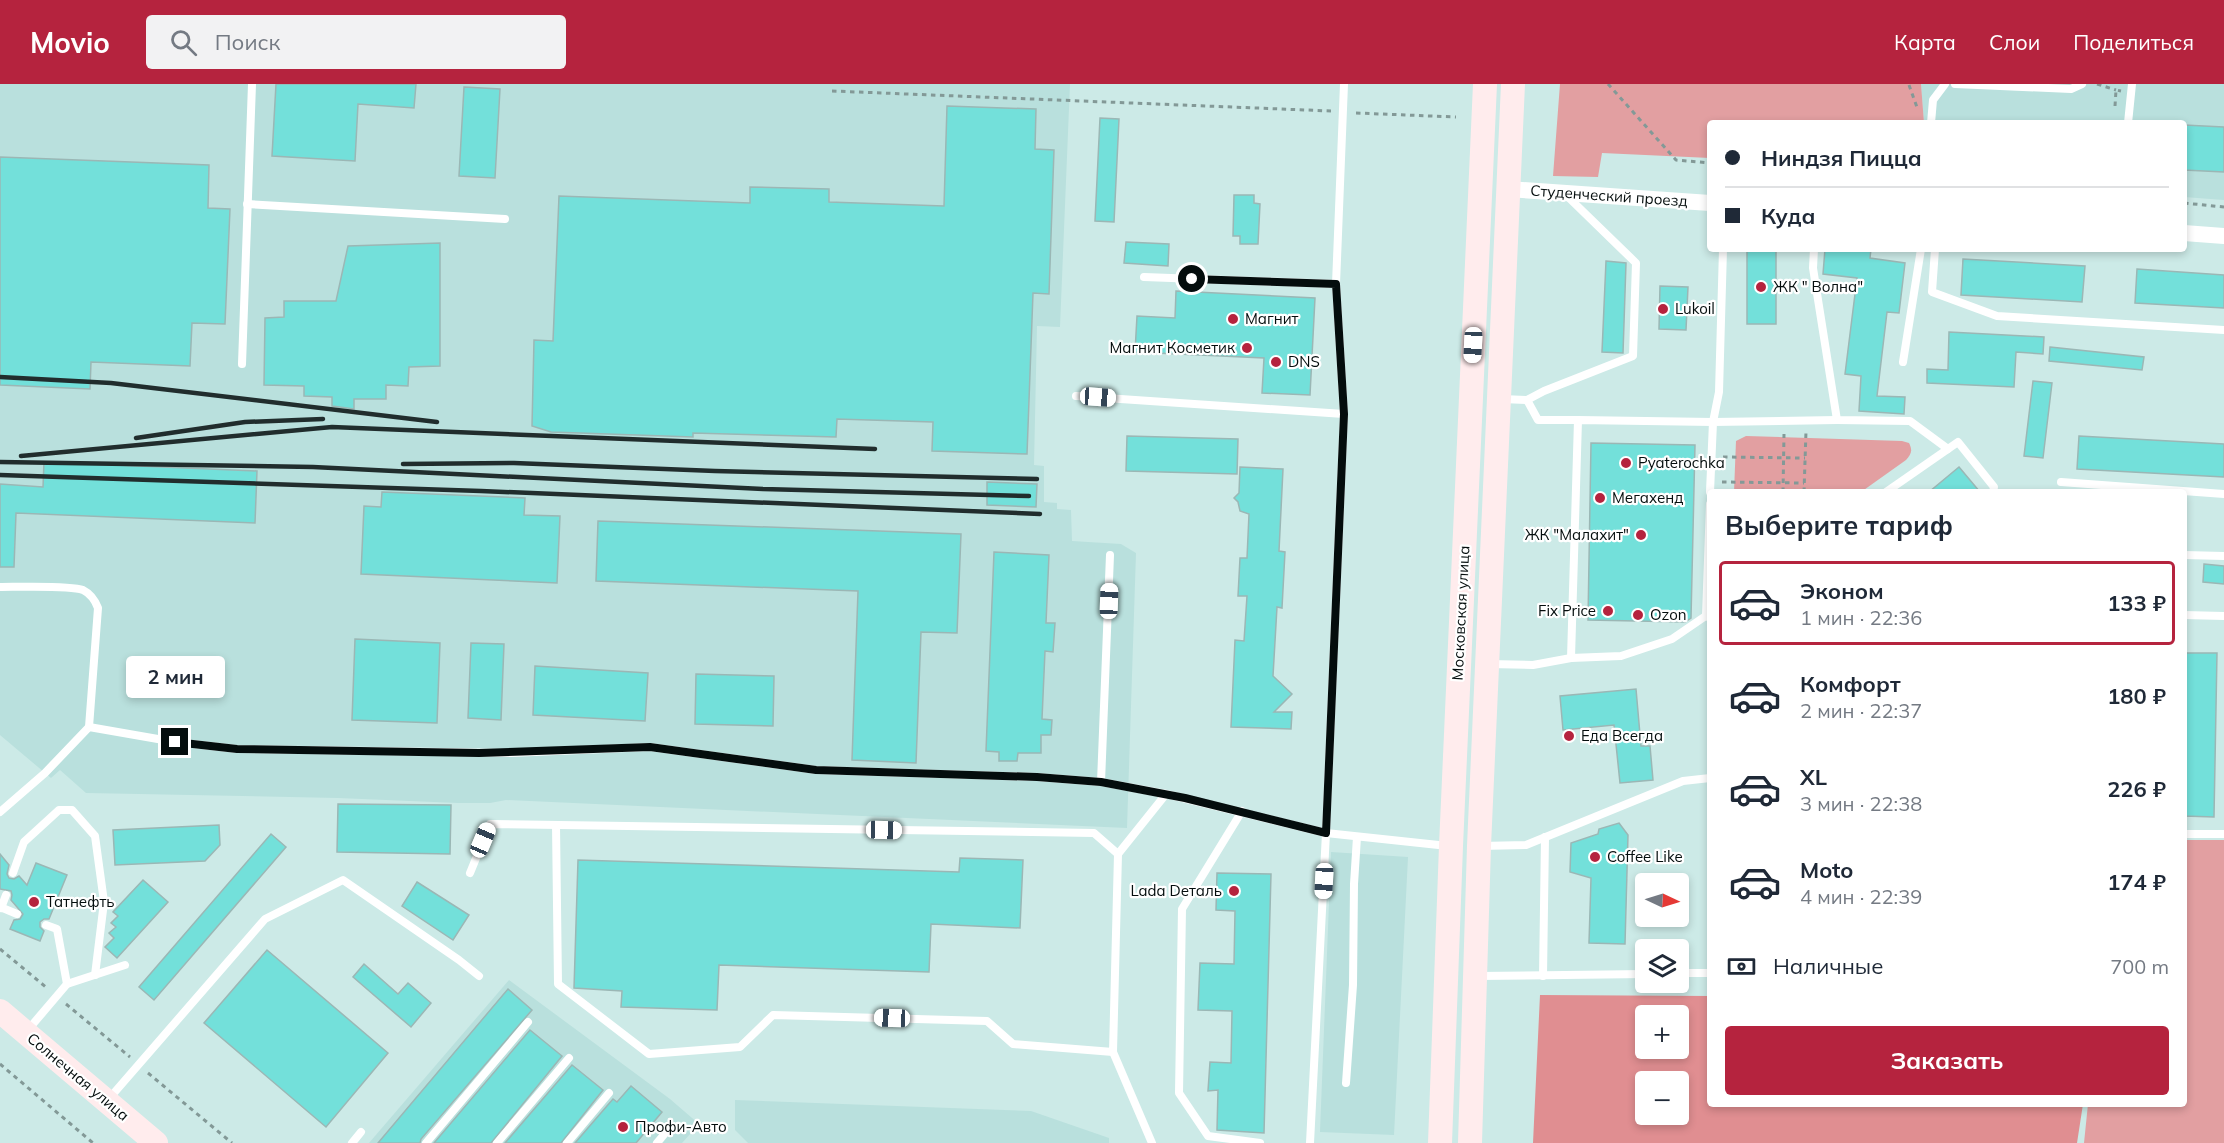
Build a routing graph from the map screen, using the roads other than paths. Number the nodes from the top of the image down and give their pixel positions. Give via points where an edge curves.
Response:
1 (252, 84) edge
2 (1344, 84) edge
3 (1485, 84) edge
4 (1513, 84) edge
5 (1945, 84) edge
6 (1955, 84) edge
7 (2082, 84) edge
8 (2132, 84) edge
9 (1931, 120) edge
10 (2128, 120) edge
11 (1508, 189) junction
12 (1564, 193) junction
13 (1707, 203) edge
14 (247, 204) junction
15 (505, 219) dead end
16 (2187, 233) edge
17 (2224, 236) edge
18 (1723, 252) edge
19 (1814, 252) edge
20 (1921, 252) edge
21 (1935, 252) edge
22 (1144, 277) dead end
23 (1336, 284) junction
24 (2224, 330) edge
25 (1903, 362) dead end
26 (242, 364) dead end
27 (1076, 396) dead end
28 (1498, 398) junction
29 (1527, 400) junction
30 (1344, 414) junction
31 (1578, 420) junction
32 (1837, 420) junction
33 (1713, 422) junction
34 (1947, 449) junction
35 (2061, 482) dead end
36 (1710, 489) edge
37 (1890, 489) edge
38 (1994, 489) edge
39 (2156, 489) edge
40 (2187, 491) edge
41 (2224, 494) edge
42 (1110, 555) dead end
43 (2187, 555) edge
44 (2224, 556) edge
45 (0, 587) edge
46 (2187, 615) edge
47 (2224, 616) edge
48 (1707, 617) edge
49 (1571, 658) junction
50 (1488, 664) junction
51 (89, 727) junction
52 (1707, 778) edge
53 (1101, 782) junction
54 (1166, 794) junction
55 (1242, 811) junction
56 (0, 812) edge
57 (556, 825) junction
58 (1326, 833) junction
59 (2187, 834) edge
60 (2224, 834) edge
61 (1357, 837) junction
62 (1545, 837) junction
63 (1451, 846) junction
64 (1479, 846) junction
65 (1118, 854) junction
66 (13, 873) dead end
67 (470, 873) dead end
68 (6, 895) dead end
69 (1, 908) edge
70 (17, 914) dead end
71 (46, 925) dead end
72 (125, 965) dead end
73 (1689, 973) edge
74 (1707, 973) edge
75 (1635, 974) edge
76 (95, 975) junction
77 (479, 976) dead end
78 (1475, 976) junction
79 (1543, 976) junction
80 (67, 984) junction
81 (0, 1011) edge
82 (528, 1022) dead end
83 (26, 1032) junction
84 (1113, 1052) junction
85 (569, 1058) dead end
86 (1346, 1083) dead end
87 (609, 1093) dead end
88 (107, 1101) junction
89 (667, 1131) dead end
90 (361, 1132) dead end
91 (156, 1143) edge
92 (352, 1143) edge
93 (426, 1143) edge
94 (497, 1143) edge
95 (567, 1143) edge
96 (657, 1143) edge
97 (1152, 1143) edge
98 (1260, 1143) edge
99 (1310, 1143) edge
100 (1440, 1143) edge
101 (1470, 1143) edge

1 - 14 lane
2 - 23 lane
3 - 63 main road, Московская улица
4 - 11 main road, Московская улица
5 - 9 lane via 1933,100
6 - 7 lane via 2072,89
8 - 10 lane
11 - 12 street, Студенческий проезд
11 - 28 main road, Московская улица
12 - 13 street, Студенческий проезд
12 - 29 lane via 1636,263 1633,356
14 - 15 lane
14 - 26 lane
16 - 17 street
18 - 33 lane via 1719,392
19 - 32 lane via 1813,268
20 - 25 lane
21 - 24 lane via 1932,292 1997,316
22 - 23 lane
23 - 30 lane
27 - 30 lane
28 - 29 lane
28 - 50 main road, Московская улица
29 - 31 lane via 1538,420
30 - 58 lane
31 - 33 lane
31 - 49 lane
32 - 33 lane
32 - 34 lane via 1910,421
33 - 36 lane
34 - 37 lane
34 - 38 lane via 1958,442
35 - 39 lane
40 - 41 lane
42 - 53 lane
43 - 44 lane
45 - 51 lane via 77,588 95,600 98,608
46 - 47 lane
48 - 49 lane via 1672,639 1621,656
49 - 50 lane via 1533,665
50 - 64 main road, Московская улица
51 - 53 lane via 237,749 510,753 650,747 816,770
51 - 56 lane
52 - 62 lane via 1683,781
53 - 54 lane
54 - 55 lane
54 - 65 lane
55 - 58 lane
55 - 98 lane via 1182,909 1179,1093 1208,1136
57 - 65 lane via 1094,833
57 - 67 lane via 490,824
57 - 84 lane via 558,984 649,1054 740,1047 772,1015 987,1021 1013,1044
58 - 61 lane
58 - 99 lane
59 - 60 lane
61 - 63 lane
61 - 86 lane
62 - 64 lane via 1526,845
62 - 79 lane
63 - 100 main road, Московская улица
64 - 78 main road, Московская улица
65 - 84 lane
66 - 76 lane via 24,842 59,810 72,810 95,836 104,902
68 - 69 lane
69 - 70 lane
71 - 80 lane via 57,929
72 - 76 lane
73 - 74 lane
75 - 79 lane
76 - 80 lane
77 - 88 lane via 343,880 265,920
78 - 79 lane
78 - 101 main road, Московская улица
80 - 83 lane
81 - 83 main road, Солнечная улица
82 - 93 lane
83 - 88 main road, Солнечная улица
84 - 97 lane
85 - 94 lane
87 - 95 lane
88 - 91 main road, Солнечная улица
89 - 96 lane
90 - 92 lane

